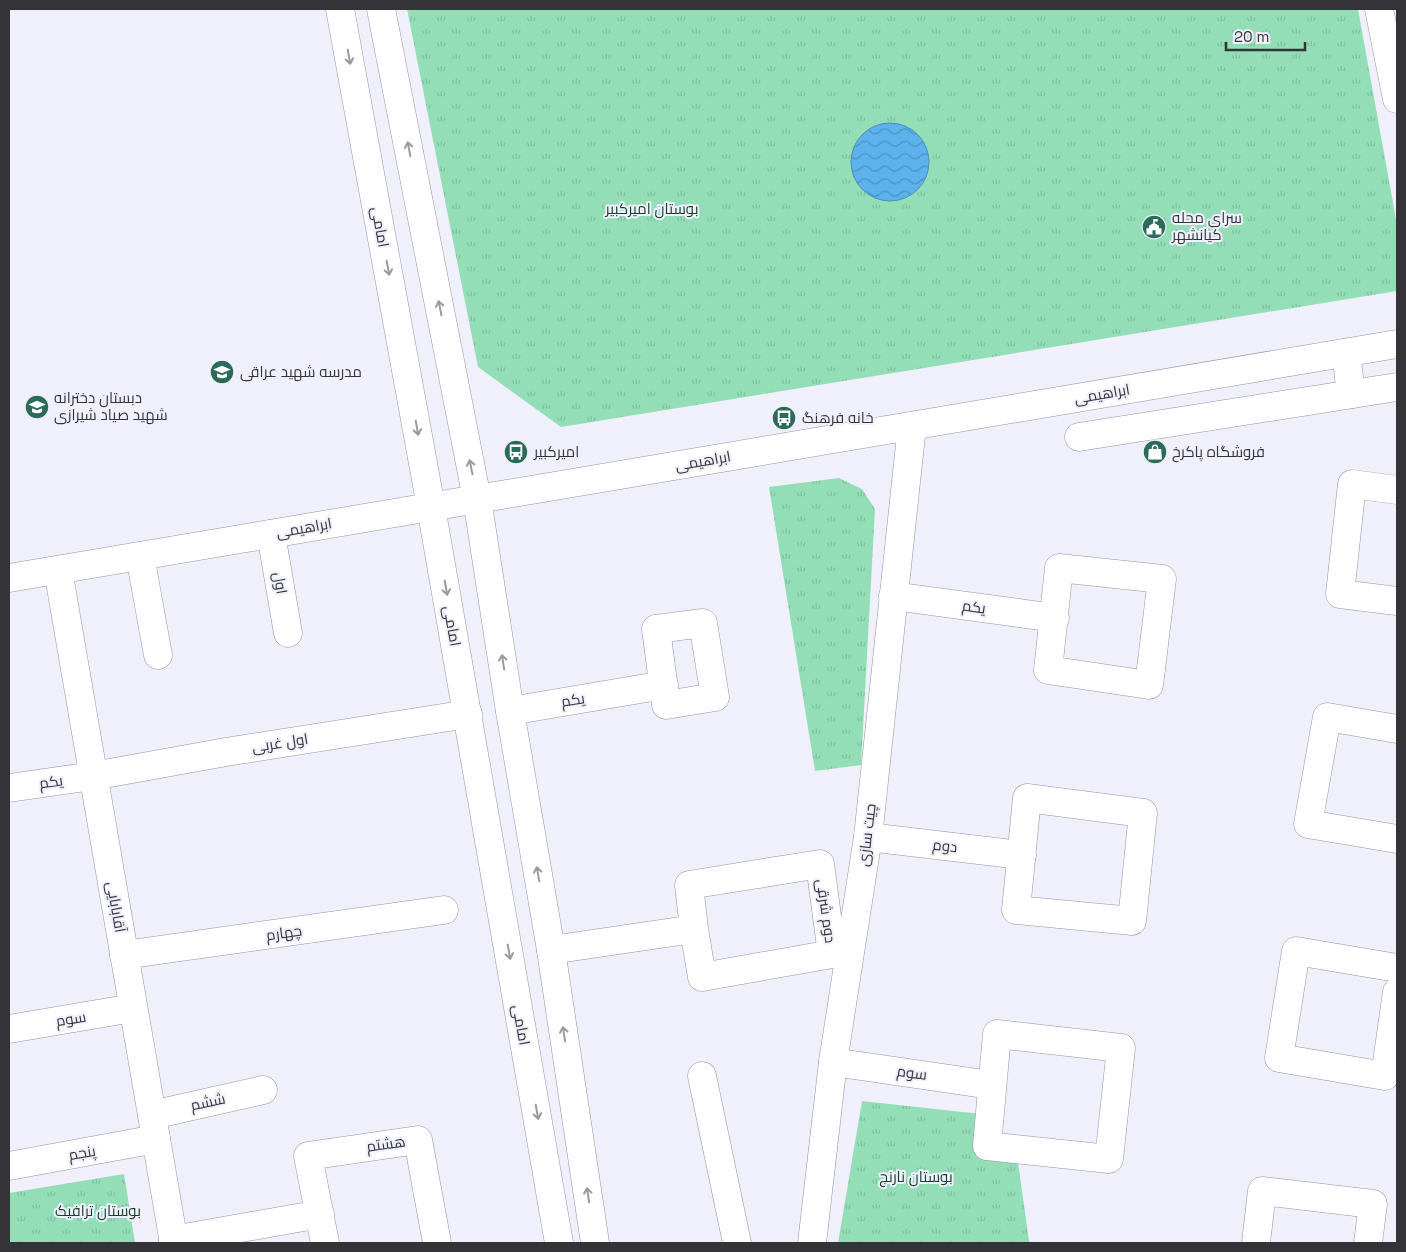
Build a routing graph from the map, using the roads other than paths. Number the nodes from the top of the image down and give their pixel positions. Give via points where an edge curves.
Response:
1 (340, 9) edge
2 (381, 9) edge
3 (1379, 9) edge
4 (1397, 99) edge
5 (1397, 344) edge
6 (1346, 352) junction
7 (1397, 387) edge
8 (1351, 394) junction
9 (912, 426) junction
10 (1079, 437) dead end
11 (1397, 490) edge
12 (477, 499) junction
13 (432, 507) junction
14 (271, 534) junction
15 (140, 556) junction
16 (58, 570) junction
17 (9, 578) edge
18 (893, 596) junction
19 (1397, 601) edge
20 (1055, 618) junction
21 (288, 633) dead end
22 (158, 655) dead end
23 (664, 686) dead end
24 (510, 710) junction
25 (468, 714) junction
26 (1397, 729) edge
27 (93, 776) junction
28 (9, 788) edge
29 (868, 837) junction
30 (1397, 839) edge
31 (1022, 855) junction
32 (444, 910) dead end
33 (694, 929) junction
34 (551, 950) junction
35 (124, 955) junction
36 (1397, 968) edge
37 (1397, 992) edge
38 (133, 1008) junction
39 (1395, 1019) edge
40 (9, 1029) edge
41 (833, 1062) junction
42 (702, 1076) dead end
43 (991, 1085) junction
44 (263, 1090) dead end
45 (154, 1127) junction
46 (9, 1166) edge
47 (320, 1214) junction
48 (174, 1242) edge
49 (325, 1243) edge
50 (437, 1243) edge
51 (559, 1243) edge
52 (595, 1243) edge
53 (736, 1243) edge
54 (812, 1243) edge
55 (1256, 1243) edge
56 (1368, 1243) edge

1 -> 13 street, امامی
12 -> 2 street
3 - 4 street
5 - 6 street, ابراهیمی
6 - 8 street
6 - 9 street, ابراهیمی
7 - 8 street
8 - 10 street
9 - 12 street, ابراهیمی
9 - 18 street, چیت سازی
11 - 19 street via 1352,484 1340,594
12 - 13 street, ابراهیمی
24 -> 12 street
13 - 14 street, ابراهیمی
13 -> 25 street, امامی
14 - 15 street, ابراهیمی
14 - 21 street, اول
15 - 16 street, ابراهیمی
15 - 22 street
16 - 17 street, ابراهیمی
16 - 27 street, آقابابایی
18 - 20 street, یکم
18 - 29 street, چیت سازی
20 - 20 street via 1059,568 1162,580 1149,685 1048,670
23 - 24 street, یکم
24 - 25 street, یکم
34 -> 24 street
25 - 27 street, اول غربی
25 -> 51 street, امامی
26 - 30 street via 1326,717 1308,824
27 - 28 street, یکم
27 - 35 street, آقابابایی
29 - 31 street, دوم
29 - 41 street, چیت سازی
31 - 31 street via 1027,798 1143,813 1132,920 1016,910
32 - 35 street, چهارم
33 - 33 street, دوم شرقی via 688,885 820,864 832,954 702,977
33 - 34 street
52 -> 34 street
35 - 38 street, آقابابایی
36 - 39 street via 1296,952 1279,1058 1385,1076
37 - 39 street
38 - 40 street, سوم
38 - 45 street, آقابابایی
41 - 43 street, سوم
41 - 54 street, چیت سازی
42 - 53 street
43 - 43 street via 998,1034 1121,1048 1109,1159 986,1146
44 - 45 street, ششم
45 - 46 street, پنجم
45 - 48 street, آقابابایی
47 - 48 street
47 - 49 street, هشتم
47 - 50 street, هشتم via 308,1156 418,1140
55 - 56 street via 1262,1191 1373,1204

